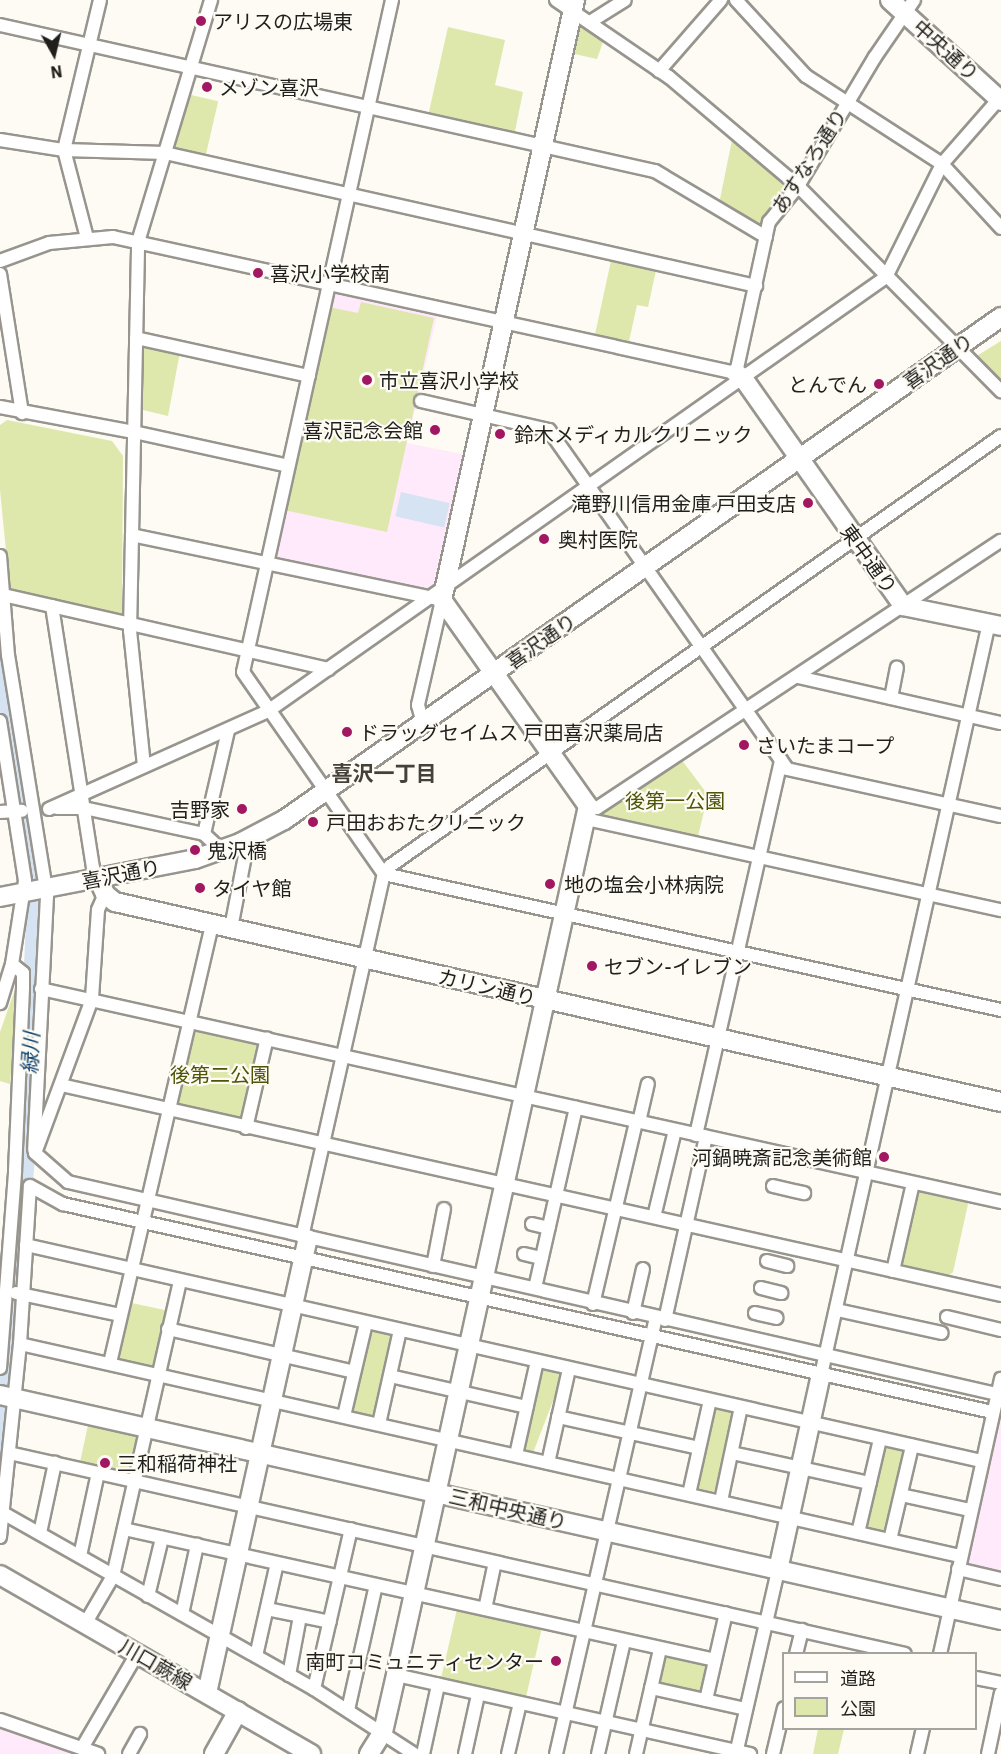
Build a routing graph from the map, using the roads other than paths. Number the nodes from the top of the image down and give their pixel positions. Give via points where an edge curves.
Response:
1 (100, 0) edge
2 (211, 0) edge
3 (392, 0) edge
4 (556, 0) edge
5 (625, 0) edge
6 (721, 0) edge
7 (736, 0) edge
8 (903, 4) edge
9 (574, 5) edge
10 (590, 22) junction
11 (0, 25) edge
12 (89, 44) junction
13 (191, 67) junction
14 (659, 71) junction
15 (1000, 100) edge
16 (848, 103) junction
17 (368, 107) junction
18 (0, 140) edge
19 (543, 146) junction
20 (64, 150) junction
21 (165, 153) junction
22 (942, 164) junction
23 (798, 186) junction
24 (349, 194) junction
25 (1001, 228) edge
26 (524, 232) junction
27 (766, 237) junction
28 (87, 238) junction
29 (138, 242) junction
30 (0, 261) edge
31 (0, 274) edge
32 (886, 277) junction
33 (329, 285) junction
34 (756, 286) junction
35 (1001, 317) edge
36 (503, 322) junction
37 (136, 338) junction
38 (958, 347) junction
39 (309, 376) junction
40 (739, 376) junction
41 (1001, 391) edge
42 (421, 401) dead end
43 (0, 407) edge
44 (22, 413) junction
45 (483, 415) junction
46 (134, 432) junction
47 (1001, 436) edge
48 (799, 460) junction
49 (288, 466) junction
50 (588, 487) junction
51 (132, 535) junction
52 (855, 540) junction
53 (1001, 541) edge
54 (0, 556) edge
55 (265, 563) junction
56 (646, 567) junction
57 (3, 595) junction
58 (439, 596) junction
59 (52, 606) junction
60 (903, 606) junction
61 (131, 625) junction
62 (995, 625) edge
63 (701, 648) junction
64 (248, 650) junction
65 (897, 668) dead end
66 (329, 669) junction
67 (494, 674) junction
68 (798, 677) junction
69 (891, 698) junction
70 (747, 710) junction
71 (268, 711) junction
72 (968, 716) junction
73 (0, 721) edge
74 (1001, 723) edge
75 (423, 724) junction
76 (228, 731) junction
77 (549, 754) junction
78 (781, 760) junction
79 (144, 766) junction
80 (326, 792) junction
81 (82, 794) junction
82 (949, 805) junction
83 (49, 808) junction
84 (84, 808) junction
85 (34, 810) junction
86 (16, 811) junction
87 (0, 812) edge
88 (587, 812) junction
89 (1001, 816) edge
90 (204, 834) junction
91 (240, 843) junction
92 (221, 850) junction
93 (759, 856) junction
94 (384, 874) junction
95 (101, 886) junction
96 (45, 888) junction
97 (24, 892) junction
98 (928, 894) junction
99 (0, 897) edge
100 (1001, 910) edge
101 (566, 913) junction
102 (212, 924) junction
103 (231, 928) junction
104 (738, 952) junction
105 (364, 959) junction
106 (12, 964) junction
107 (41, 989) junction
108 (908, 990) junction
109 (92, 999) junction
110 (546, 1000) junction
111 (0, 1003) edge
112 (1001, 1010) edge
113 (190, 1021) junction
114 (267, 1038) junction
115 (719, 1039) junction
116 (342, 1056) junction
117 (888, 1077) junction
118 (648, 1084) dead end
119 (61, 1085) junction
120 (526, 1095) junction
121 (1001, 1102) edge
122 (576, 1108) junction
123 (170, 1111) junction
124 (637, 1122) junction
125 (246, 1128) junction
126 (675, 1130) junction
127 (701, 1136) junction
128 (322, 1144) junction
129 (35, 1154) junction
130 (867, 1173) junction
131 (913, 1183) junction
132 (506, 1185) junction
133 (772, 1186) dead end
134 (804, 1193) dead end
135 (556, 1196) junction
136 (150, 1201) junction
137 (1001, 1202) edge
138 (444, 1209) dead end
139 (615, 1209) junction
140 (654, 1217) junction
141 (141, 1222) junction
142 (532, 1224) dead end
143 (5, 1225) edge
144 (686, 1225) junction
145 (549, 1228) junction
146 (305, 1238) junction
147 (26, 1245) junction
148 (525, 1254) dead end
149 (304, 1258) junction
150 (542, 1258) junction
151 (767, 1261) dead end
152 (848, 1261) junction
153 (0, 1264) edge
154 (433, 1266) junction
155 (787, 1266) dead end
156 (643, 1269) dead end
157 (131, 1270) junction
158 (893, 1271) junction
159 (485, 1278) junction
160 (180, 1282) junction
161 (535, 1288) junction
162 (761, 1288) dead end
163 (3, 1292) edge
164 (782, 1293) dead end
165 (23, 1294) junction
166 (1001, 1295) edge
167 (481, 1298) junction
168 (593, 1304) junction
169 (293, 1307) junction
170 (837, 1310) junction
171 (633, 1313) junction
172 (755, 1313) dead end
173 (120, 1315) junction
174 (947, 1317) dead end
175 (776, 1318) dead end
176 (661, 1319) junction
177 (366, 1323) junction
178 (168, 1329) junction
179 (400, 1330) junction
180 (1001, 1330) edge
181 (942, 1333) dead end
182 (651, 1336) junction
183 (21, 1344) junction
184 (470, 1345) junction
185 (283, 1355) junction
186 (826, 1356) junction
187 (537, 1361) junction
188 (110, 1363) junction
189 (0, 1368) edge
190 (569, 1369) junction
191 (354, 1371) junction
192 (158, 1374) junction
193 (821, 1375) junction
194 (390, 1376) junction
195 (1001, 1379) edge
196 (640, 1384) junction
197 (459, 1392) junction
198 (999, 1394) edge
199 (10, 1397) edge
200 (273, 1400) junction
201 (710, 1400) junction
202 (527, 1407) junction
203 (741, 1407) junction
204 (992, 1412) junction
205 (344, 1416) junction
206 (558, 1418) junction
207 (810, 1421) junction
208 (379, 1424) junction
209 (147, 1428) junction
210 (629, 1432) junction
211 (880, 1439) junction
212 (448, 1440) junction
213 (912, 1446) junction
214 (699, 1448) junction
215 (9, 1453) junction
216 (732, 1453) junction
217 (261, 1454) junction
218 (516, 1455) junction
219 (981, 1461) junction
220 (55, 1463) junction
221 (548, 1463) junction
222 (800, 1468) junction
223 (98, 1473) junction
224 (619, 1479) junction
225 (135, 1481) junction
226 (870, 1483) junction
227 (437, 1493) junction
228 (689, 1494) junction
229 (901, 1495) junction
230 (722, 1501) junction
231 (249, 1506) junction
232 (970, 1510) junction
233 (3, 1513) junction
234 (789, 1517) junction
235 (124, 1529) junction
236 (351, 1529) junction
237 (606, 1531) junction
238 (40, 1533) junction
239 (858, 1533) junction
240 (0, 1537) edge
241 (162, 1538) junction
242 (891, 1540) junction
243 (197, 1545) junction
244 (425, 1546) junction
245 (238, 1554) junction
246 (80, 1556) junction
247 (960, 1556) junction
248 (495, 1562) junction
249 (277, 1563) junction
250 (958, 1569) junction
251 (778, 1570) junction
252 (0, 1575) edge
253 (112, 1576) junction
254 (340, 1577) junction
255 (1001, 1579) edge
256 (595, 1583) junction
257 (376, 1585) junction
258 (414, 1594) junction
259 (148, 1596) junction
260 (267, 1609) junction
261 (485, 1609) junction
262 (950, 1609) junction
263 (726, 1613) junction
264 (182, 1614) junction
265 (300, 1616) junction
266 (1001, 1620) edge
267 (330, 1622) junction
268 (765, 1622) junction
269 (85, 1624) junction
270 (802, 1630) junction
271 (584, 1632) junction
272 (220, 1636) junction
273 (624, 1641) junction
274 (660, 1648) junction
275 (796, 1652) edge
276 (901, 1652) edge
277 (940, 1652) edge
278 (137, 1654) junction
279 (256, 1656) junction
280 (715, 1660) junction
281 (289, 1675) junction
282 (396, 1675) junction
283 (977, 1678) edge
284 (1001, 1683) edge
285 (438, 1685) junction
286 (651, 1688) junction
287 (314, 1689) junction
288 (207, 1694) junction
289 (1001, 1694) edge
290 (478, 1695) junction
291 (706, 1700) junction
292 (520, 1703) junction
293 (746, 1709) junction
294 (238, 1710) junction
295 (348, 1710) junction
296 (564, 1713) junction
297 (782, 1713) edge
298 (0, 1720) edge
299 (605, 1722) junction
300 (641, 1730) junction
301 (923, 1730) edge
302 (383, 1732) junction
303 (140, 1734) dead end
304 (82, 1748) junction
305 (736, 1753) edge
306 (98, 1754) edge
307 (129, 1754) edge
308 (214, 1754) edge
309 (310, 1754) edge
310 (369, 1754) edge
311 (414, 1754) edge
312 (423, 1754) edge
313 (465, 1754) edge
314 (508, 1754) edge
315 (556, 1754) edge
316 (598, 1754) edge
317 (636, 1754) edge
318 (750, 1754) edge
319 (773, 1754) edge
320 (917, 1754) edge
321 (988, 1754) edge

1 - 12 street
2 - 13 street
3 - 17 street
4 - 9 street
5 - 10 street
6 - 14 street
7 - 16 street via 806,76
8 - 15 street, 中央通り
8 - 16 street, あすなろ通り
9 - 10 street
9 - 19 street
10 - 14 street
11 - 12 street
12 - 13 street
12 - 20 street
13 - 17 street
13 - 21 street
14 - 23 street
15 - 22 street
16 - 22 street
16 - 23 street, あすなろ通り
17 - 19 street
17 - 24 street
18 - 20 street
19 - 26 street
19 - 27 street via 655,171
20 - 21 street
20 - 28 street
21 - 24 street
21 - 29 street
22 - 25 street
22 - 32 street
23 - 27 street, あすなろ通り via 769,222
23 - 32 street
24 - 26 street
24 - 33 street
26 - 34 street
26 - 36 street
27 - 34 street, あすなろ通り
28 - 29 street
28 - 30 street via 49,243
29 - 33 street
29 - 37 street
31 - 44 street
32 - 38 street
32 - 40 street
33 - 36 street
33 - 39 street
34 - 40 street, あすなろ通り
35 - 38 street, 喜沢通り
36 - 40 street
36 - 45 street
37 - 39 street
37 - 46 street
38 - 41 street
38 - 48 street, 喜沢通り
39 - 49 street
40 - 48 street, 東中通り
40 - 50 street
42 - 45 street
43 - 44 street
44 - 46 street
45 - 50 street via 549,430
45 - 58 street
46 - 49 street
46 - 51 street
47 - 52 street
48 - 52 street, 東中通り
48 - 56 street, 喜沢通り
49 - 55 street
50 - 56 street
50 - 58 street
51 - 55 street
51 - 61 street
52 - 60 street, 東中通り
52 - 63 street
53 - 60 street
54 - 57 street
55 - 58 street
55 - 64 street
56 - 63 street
56 - 67 street, 喜沢通り
57 - 59 street
57 - 85 street
58 - 66 street
58 - 67 street
58 - 75 street via 418,705
59 - 61 street
59 - 81 street
60 - 62 street, 東中通り
60 - 68 street
61 - 64 street
61 - 79 street
62 - 72 street
63 - 70 street
63 - 77 street
64 - 66 street
64 - 71 street via 243,672
65 - 69 street
66 - 71 street
67 - 75 street, 喜沢通り
67 - 77 street
68 - 69 street
68 - 70 street
69 - 72 street
70 - 78 street
70 - 88 street
71 - 76 street
71 - 80 street
72 - 74 street
72 - 82 street
73 - 86 street
75 - 80 street, 喜沢通り
76 - 79 street
76 - 90 street
77 - 88 street
77 - 94 street
78 - 82 street via 787,769
78 - 93 street
79 - 81 street
80 - 91 street, 喜沢通り
80 - 94 street
81 - 83 street
81 - 84 street
82 - 89 street
82 - 98 street
83 - 84 street
83 - 85 street
84 - 90 street
84 - 95 street
85 - 86 street
85 - 96 street
86 - 87 street
86 - 97 street
88 - 93 street
88 - 101 street
90 - 92 street
91 - 92 street, 喜沢通り
91 - 103 street via 245,856
92 - 95 street, 喜沢通り
93 - 98 street
93 - 104 street
94 - 101 street
94 - 105 street
95 - 96 street, 喜沢通り
95 - 102 street, カリン通り via 115,902
95 - 109 street
96 - 97 street, 喜沢通り
96 - 107 street
97 - 99 street, 喜沢通り
97 - 106 street
98 - 100 street
98 - 108 street
101 - 104 street
101 - 110 street
102 - 103 street, カリン通り
102 - 113 street
103 - 105 street, カリン通り
104 - 108 street
104 - 115 street
105 - 110 street, カリン通り
105 - 116 street
106 - 111 street
106 - 143 street via 23,973
107 - 109 street
107 - 129 street
108 - 112 street
108 - 117 street
109 - 113 street
109 - 119 street
110 - 115 street, カリン通り
110 - 120 street
113 - 114 street
113 - 123 street
114 - 116 street
114 - 125 street
115 - 117 street, カリン通り
115 - 127 street
116 - 120 street
116 - 128 street
117 - 121 street, カリン通り
117 - 130 street
118 - 124 street
119 - 123 street
119 - 129 street
120 - 122 street
120 - 132 street
122 - 124 street
122 - 135 street
123 - 125 street
123 - 136 street
124 - 126 street
124 - 139 street
125 - 128 street
126 - 127 street
126 - 140 street
127 - 130 street
127 - 144 street
128 - 132 street
128 - 146 street
129 - 136 street via 68,1182
130 - 131 street
130 - 152 street
131 - 137 street
131 - 158 street
132 - 135 street
132 - 159 street
133 - 134 street
135 - 139 street
135 - 145 street
136 - 141 street
136 - 146 street
138 - 154 street
139 - 140 street
139 - 168 street
140 - 144 street
141 - 147 street via 63,1204 30,1186
141 - 149 street
141 - 157 street
142 - 145 street
143 - 153 street
143 - 163 street
144 - 152 street
144 - 176 street
145 - 150 street
146 - 149 street
146 - 154 street
147 - 157 street
147 - 165 street
148 - 150 street
149 - 167 street
149 - 169 street
150 - 161 street
151 - 155 street
152 - 158 street
152 - 170 street
154 - 159 street
156 - 171 street
157 - 160 street
157 - 173 street
158 - 166 street
159 - 161 street
159 - 167 street
160 - 169 street
160 - 178 street
161 - 168 street
162 - 164 street
163 - 165 street
163 - 189 street
165 - 173 street
165 - 183 street
167 - 182 street
167 - 184 street
168 - 171 street
169 - 177 street
169 - 185 street
170 - 181 street
170 - 186 street
171 - 176 street
172 - 175 street
173 - 188 street
174 - 180 street
176 - 182 street
176 - 186 street
177 - 179 street
177 - 191 street
178 - 185 street
178 - 192 street
179 - 184 street
179 - 194 street
182 - 193 street
182 - 196 street
183 - 188 street
183 - 199 street
184 - 187 street
184 - 197 street
185 - 191 street
185 - 200 street
186 - 193 street
186 - 198 street
187 - 190 street
187 - 202 street
188 - 192 street
190 - 196 street
190 - 206 street
191 - 205 street
192 - 200 street
192 - 209 street
193 - 204 street
193 - 207 street
194 - 197 street
194 - 208 street
195 - 198 street
196 - 201 street
196 - 210 street
197 - 202 street
197 - 212 street
198 - 204 street
199 - 209 street, 三和中央通り
199 - 215 street
200 - 205 street
200 - 217 street
201 - 203 street
201 - 214 street
202 - 218 street
203 - 207 street
203 - 216 street
204 - 219 street
205 - 208 street
206 - 210 street
206 - 221 street
207 - 211 street
207 - 222 street
208 - 212 street
209 - 217 street, 三和中央通り
209 - 225 street
210 - 214 street
210 - 224 street
211 - 213 street
211 - 226 street
212 - 218 street
212 - 227 street
213 - 219 street
213 - 229 street
214 - 228 street
215 - 220 street
215 - 233 street
216 - 222 street
216 - 230 street
217 - 227 street, 三和中央通り
217 - 231 street
218 - 221 street
219 - 232 street
220 - 223 street
220 - 238 street
221 - 224 street
222 - 226 street
222 - 234 street
223 - 225 street
223 - 246 street
224 - 228 street
224 - 237 street
225 - 231 street
225 - 235 street
226 - 239 street
227 - 237 street, 三和中央通り
227 - 244 street
228 - 230 street
229 - 232 street
229 - 242 street
230 - 234 street
231 - 236 street
231 - 245 street
232 - 247 street
233 - 238 street
233 - 240 street
234 - 239 street
234 - 251 street
235 - 241 street
235 - 253 street
236 - 244 street
236 - 254 street
237 - 251 street, 三和中央通り
237 - 256 street
238 - 246 street
239 - 242 street
241 - 243 street
241 - 259 street
242 - 247 street
243 - 245 street
243 - 264 street
244 - 248 street
244 - 258 street
245 - 249 street
245 - 272 street
246 - 253 street
247 - 250 street
248 - 256 street
248 - 261 street
249 - 254 street
249 - 260 street
250 - 255 street
250 - 262 street
251 - 262 street, 三和中央通り
251 - 268 street
252 - 269 street, 川口蕨線
253 - 259 street
253 - 269 street
254 - 257 street
254 - 267 street
256 - 263 street
256 - 271 street
257 - 258 street
257 - 295 street
258 - 261 street
258 - 282 street
259 - 264 street
260 - 265 street
260 - 279 street
261 - 271 street
262 - 266 street, 三和中央通り
262 - 277 street
263 - 268 street
263 - 280 street
264 - 272 street
265 - 267 street
265 - 281 street
267 - 287 street
268 - 270 street
268 - 293 street
269 - 278 street, 川口蕨線
270 - 275 street
270 - 276 street
271 - 273 street
271 - 296 street
272 - 279 street
272 - 288 street
273 - 274 street
273 - 299 street
274 - 280 street
274 - 286 street
278 - 288 street, 川口蕨線
278 - 304 street
279 - 281 street
280 - 291 street
281 - 287 street
282 - 285 street
282 - 302 street
283 - 284 street
285 - 290 street
285 - 312 street
286 - 291 street
286 - 300 street
287 - 295 street
288 - 294 street, 川口蕨線
289 - 321 street
290 - 292 street
290 - 313 street
291 - 293 street
292 - 296 street
292 - 314 street
293 - 305 street
294 - 308 street
294 - 309 street, 川口蕨線
295 - 302 street
296 - 299 street
296 - 315 street
297 - 319 street
298 - 304 street
299 - 300 street
299 - 316 street
300 - 305 street
300 - 317 street
301 - 320 street
302 - 310 street
302 - 311 street
303 - 307 street
304 - 306 street
305 - 318 street

